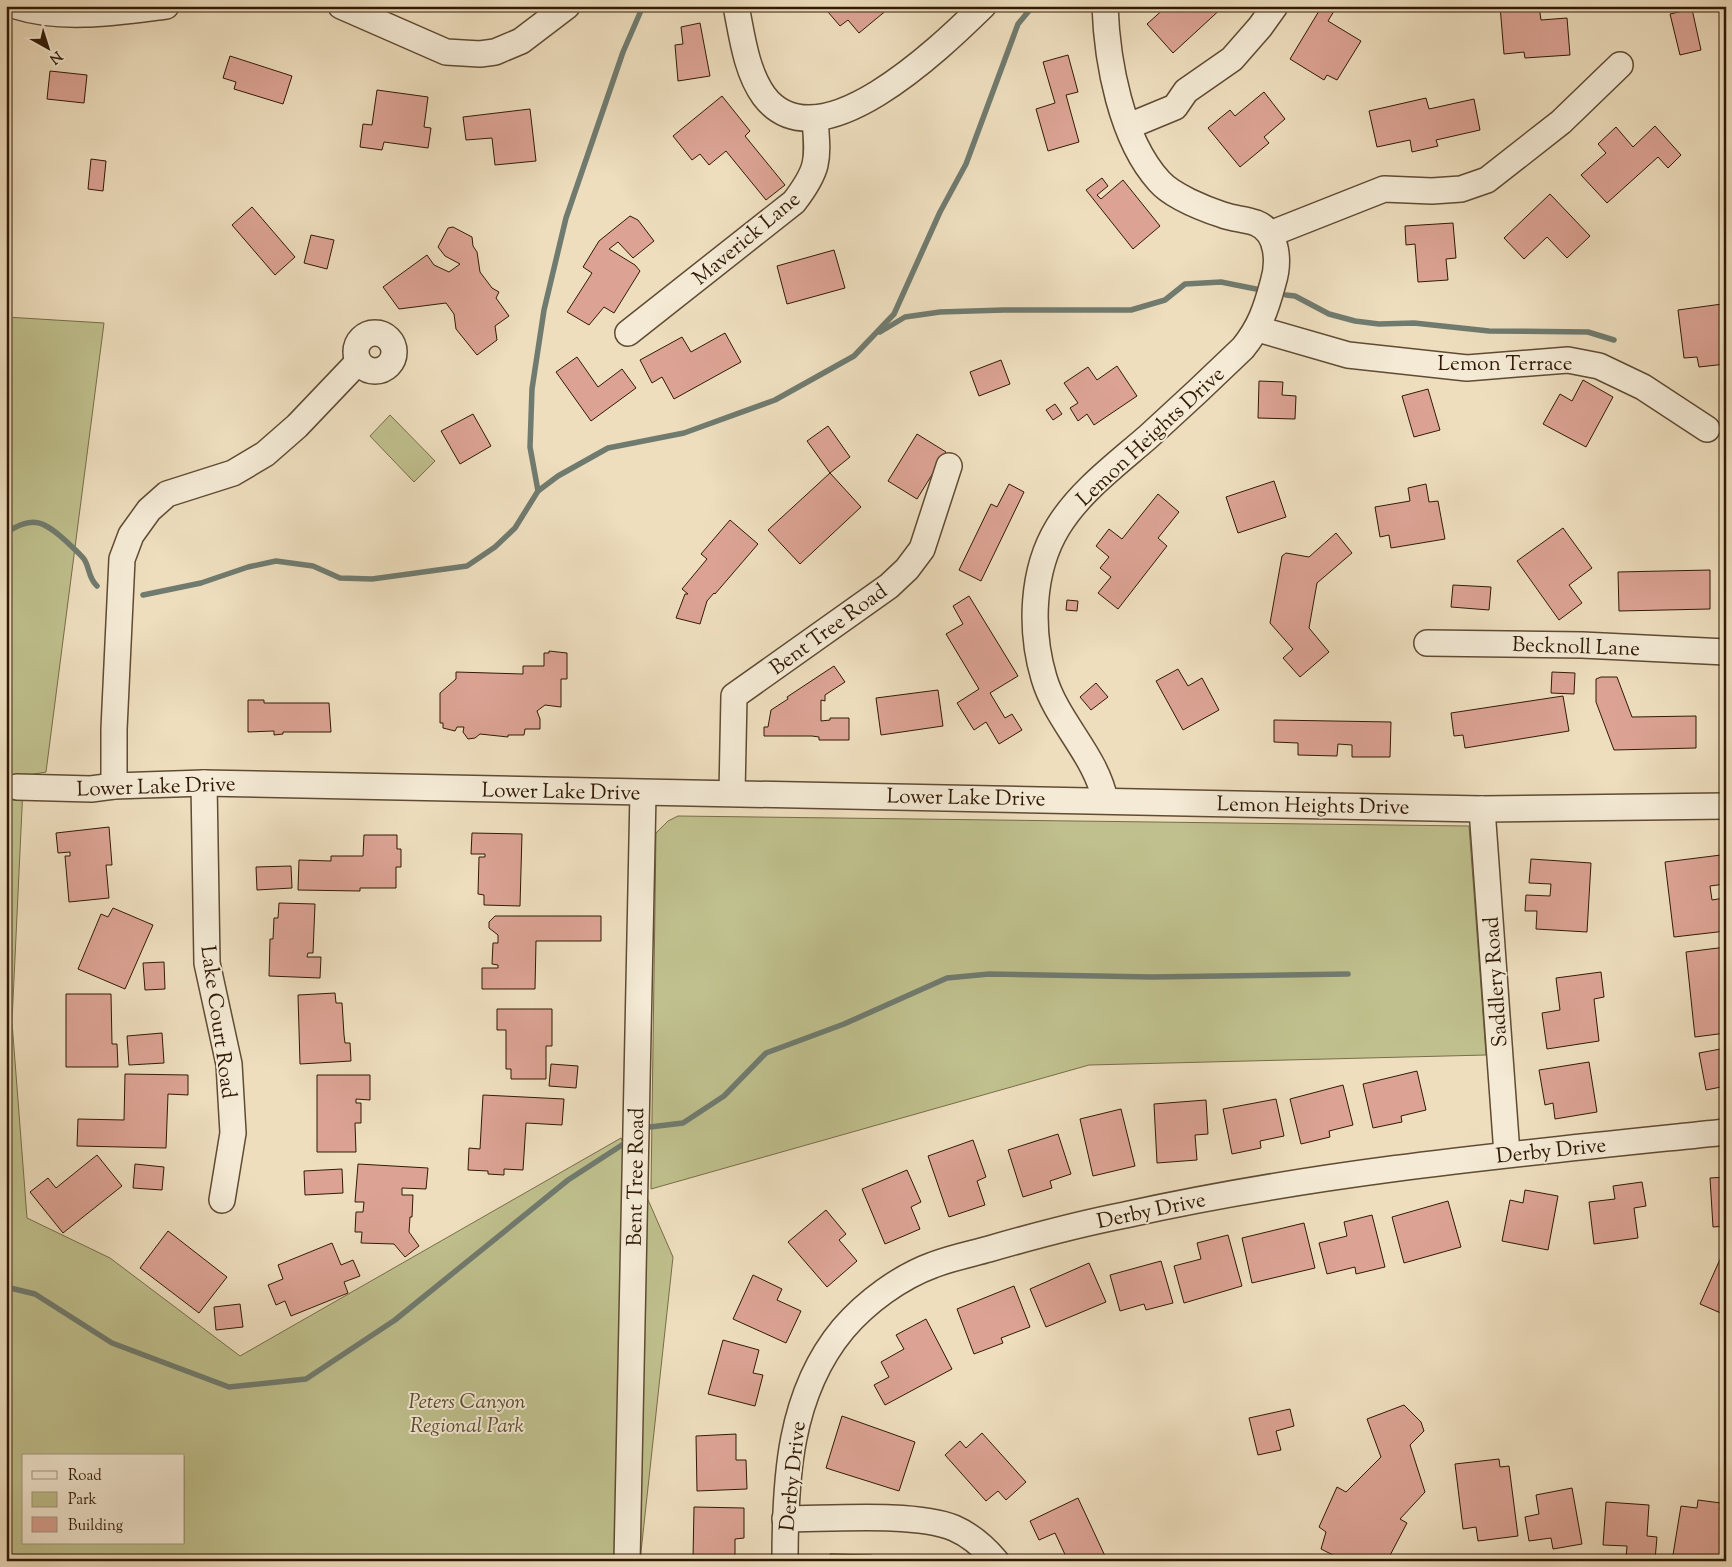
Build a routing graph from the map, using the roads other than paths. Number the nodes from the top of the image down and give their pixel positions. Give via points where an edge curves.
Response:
1 (16, 6) edge
2 (166, 6) edge
3 (341, 6) edge
4 (567, 6) edge
5 (736, 6) edge
6 (983, 6) edge
7 (1105, 6) edge
8 (1275, 6) edge
9 (1620, 65) dead end
10 (815, 118) junction
11 (1126, 118) junction
12 (1270, 234) junction
13 (1258, 329) junction
14 (628, 333) dead end
15 (358, 362) dead end
16 (1707, 429) dead end
17 (949, 466) dead end
18 (1426, 643) dead end
19 (1726, 652) edge
20 (204, 783) junction
21 (114, 786) junction
22 (17, 787) dead end
23 (643, 793) junction
24 (732, 793) junction
25 (1105, 800) junction
26 (1726, 806) edge
27 (1482, 809) junction
28 (1726, 1132) edge
29 (1507, 1154) junction
30 (222, 1200) dead end
31 (785, 1519) junction
32 (627, 1561) edge
33 (784, 1561) edge
34 (996, 1561) edge

1 - 2 street via 47,12 93,12
3 - 4 street via 446,52 480,54 521,41
5 - 10 street via 749,66 765,98 778,110 796,117
6 - 10 street via 925,60 894,83 837,113
7 - 11 street via 1106,38 1114,82
8 - 11 street via 1232,59 1186,91 1175,107
9 - 12 street via 1561,122 1486,180 1461,189 1384,189
10 - 14 street, Maverick Lane via 817,163 810,180 794,202
11 - 12 street via 1139,151 1160,182 1187,200 1225,216 1259,224
12 - 13 street, Lemon Heights Drive via 1277,270
13 - 16 street, Lemon Terrace via 1348,354 1467,368 1568,360 1599,366 1643,387
13 - 25 street, Lemon Heights Drive via 1190,399 1088,490 1058,528 1048,549 1036,599 1037,653 1045,682 1068,728 1098,774
15 - 21 street via 297,426 265,454 233,473 166,494 149,510 131,535 122,560
17 - 24 street, Bent Tree Road via 922,549 907,569 889,586 734,696
18 - 19 street, Becknoll Lane via 1582,645
20 - 21 street, Lower Lake Drive
20 - 23 street, Lower Lake Drive
20 - 30 street, Lake Court Road via 207,963 230,1064 233,1133
21 - 22 street, Lower Lake Drive via 91,790
23 - 24 street, Lower Lake Drive
23 - 32 street, Bent Tree Road
24 - 25 street, Lower Lake Drive
25 - 27 street, Lemon Heights Drive
26 - 27 street, Lemon Heights Drive
27 - 29 street, Saddlery Road
28 - 29 street, Derby Drive
29 - 31 street, Derby Drive via 1338,1175 1187,1201 1029,1238 933,1265 902,1279 845,1327 826,1352 810,1382 798,1414 788,1470
31 - 33 street, Derby Drive
31 - 34 street via 913,1519 953,1528 984,1547

